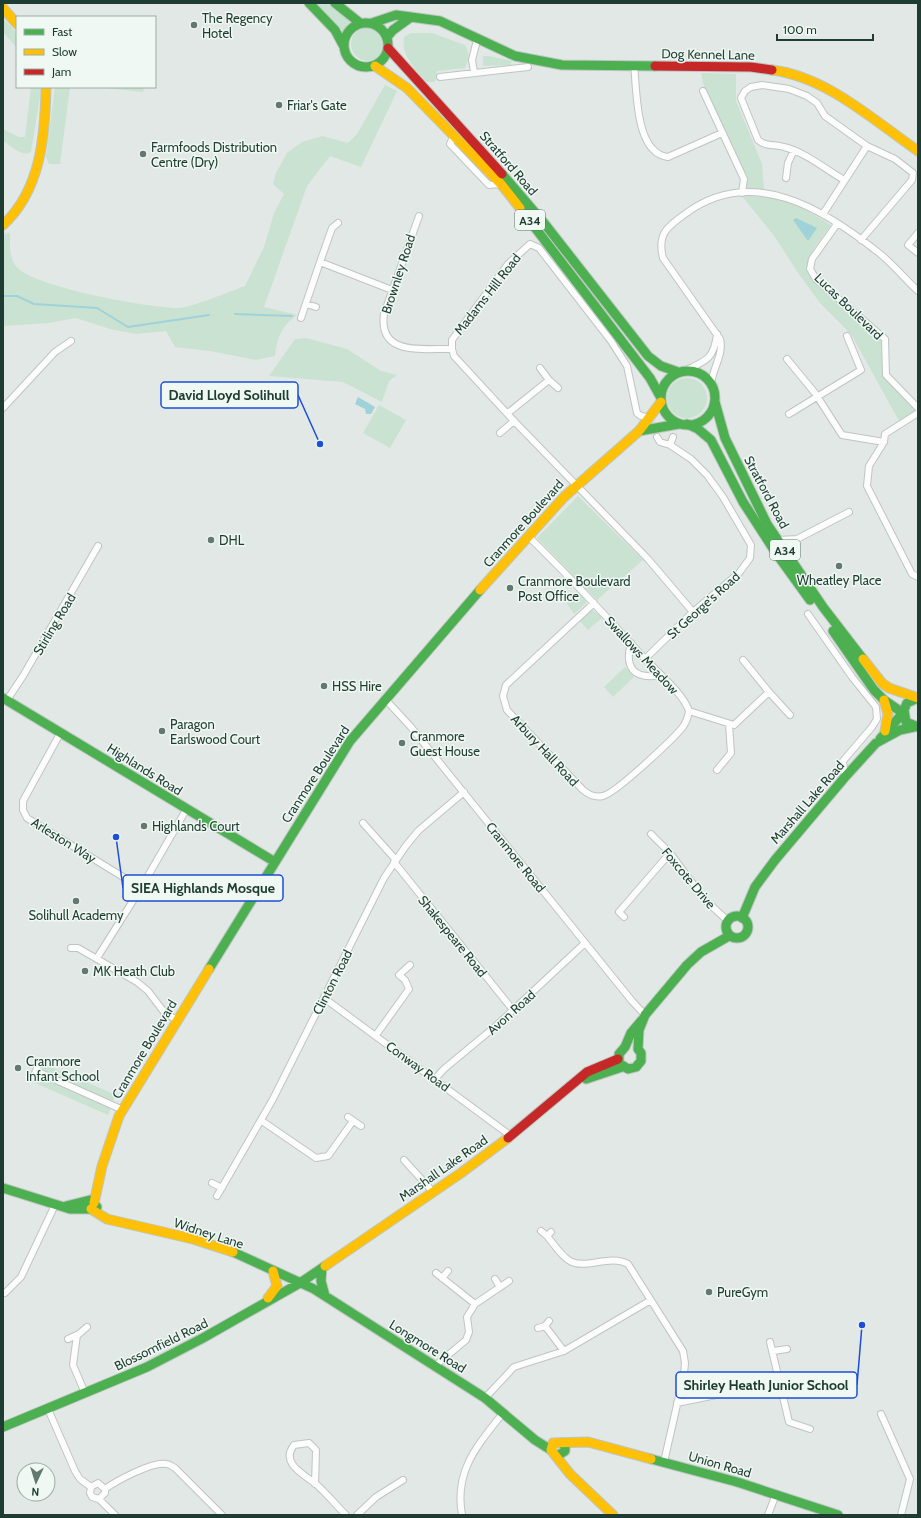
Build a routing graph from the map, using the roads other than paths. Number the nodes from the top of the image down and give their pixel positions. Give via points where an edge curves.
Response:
1 (308, 3) edge
2 (335, 3) edge
3 (3, 8) edge
4 (411, 17) junction
5 (16, 23) edge
6 (360, 23) junction
7 (372, 23) junction
8 (387, 37) junction
9 (478, 40) junction
10 (344, 45) junction
11 (388, 48) junction
12 (375, 66) junction
13 (634, 66) junction
14 (528, 67) dead end
15 (474, 72) junction
16 (440, 78) dead end
17 (46, 88) edge
18 (703, 91) dead end
19 (722, 133) junction
20 (867, 146) junction
21 (794, 150) junction
22 (918, 151) edge
23 (786, 178) dead end
24 (844, 180) junction
25 (742, 193) junction
26 (823, 214) junction
27 (419, 216) dead end
28 (338, 223) dead end
29 (837, 224) junction
30 (3, 225) edge
31 (918, 233) edge
32 (861, 240) junction
33 (918, 253) edge
34 (320, 262) junction
35 (917, 287) edge
36 (392, 290) junction
37 (306, 304) junction
38 (316, 307) dead end
39 (301, 318) dead end
40 (717, 334) junction
41 (847, 336) dead end
42 (71, 341) dead end
43 (452, 348) junction
44 (786, 359) dead end
45 (540, 368) dead end
46 (681, 371) junction
47 (549, 380) junction
48 (711, 385) junction
49 (558, 388) dead end
50 (817, 397) junction
51 (660, 399) junction
52 (715, 402) junction
53 (3, 408) edge
54 (918, 408) edge
55 (508, 413) junction
56 (918, 413) edge
57 (789, 414) dead end
58 (651, 418) junction
59 (514, 421) junction
60 (683, 424) junction
61 (639, 431) junction
62 (500, 433) dead end
63 (657, 437) dead end
64 (673, 437) dead end
65 (884, 442) junction
66 (670, 445) junction
67 (576, 485) junction
68 (743, 502) junction
69 (732, 511) junction
70 (849, 512) dead end
71 (529, 538) junction
72 (797, 539) junction
73 (778, 540) junction
74 (98, 546) dead end
75 (792, 559) junction
76 (918, 577) edge
77 (594, 603) junction
78 (693, 612) junction
79 (808, 614) dead end
80 (631, 643) junction
81 (645, 659) junction
82 (743, 660) dead end
83 (661, 675) junction
84 (769, 692) junction
85 (918, 698) edge
86 (5, 699) edge
87 (386, 700) junction
88 (884, 700) junction
89 (690, 711) junction
90 (903, 713) junction
91 (790, 715) dead end
92 (729, 724) junction
93 (917, 727) edge
94 (61, 732) junction
95 (885, 733) junction
96 (876, 743) junction
97 (717, 770) dead end
98 (846, 777) junction
99 (464, 792) junction
100 (186, 810) junction
101 (363, 824) dead end
102 (651, 834) dead end
103 (670, 853) junction
104 (395, 861) junction
105 (274, 862) junction
106 (141, 888) junction
107 (624, 917) dead end
108 (742, 918) junction
109 (728, 921) junction
110 (729, 936) junction
111 (585, 943) junction
112 (71, 948) dead end
113 (97, 958) junction
114 (410, 965) dead end
115 (324, 998) junction
116 (513, 1010) junction
117 (643, 1017) junction
118 (177, 1020) junction
119 (376, 1035) junction
120 (625, 1047) junction
121 (638, 1049) junction
122 (39, 1063) dead end
123 (620, 1063) junction
124 (36, 1071) junction
125 (33, 1078) dead end
126 (435, 1079) junction
127 (123, 1110) junction
128 (262, 1121) junction
129 (361, 1126) dead end
130 (511, 1136) junction
131 (404, 1160) dead end
132 (212, 1182) dead end
133 (3, 1188) edge
134 (222, 1188) junction
135 (433, 1192) junction
136 (217, 1196) dead end
137 (90, 1205) junction
138 (60, 1206) junction
139 (541, 1231) dead end
140 (322, 1268) junction
141 (273, 1271) junction
142 (448, 1271) dead end
143 (436, 1273) dead end
144 (442, 1278) junction
145 (495, 1279) dead end
146 (509, 1281) dead end
147 (300, 1283) junction
148 (500, 1287) junction
149 (5, 1293) dead end
150 (325, 1296) junction
151 (651, 1300) junction
152 (475, 1304) junction
153 (257, 1308) junction
154 (87, 1327) dead end
155 (538, 1328) dead end
156 (77, 1335) junction
157 (68, 1338) dead end
158 (770, 1342) dead end
159 (787, 1349) dead end
160 (564, 1351) junction
161 (773, 1351) junction
162 (435, 1366) junction
163 (779, 1382) junction
164 (85, 1393) junction
165 (485, 1398) junction
166 (677, 1403) junction
167 (48, 1409) junction
168 (503, 1413) junction
169 (881, 1414) dead end
170 (807, 1419) dead end
171 (3, 1427) edge
172 (559, 1449) junction
173 (664, 1462) junction
174 (403, 1480) dead end
175 (315, 1484) junction
176 (91, 1487) junction
177 (105, 1489) junction
178 (776, 1494) junction
179 (99, 1498) junction
180 (611, 1514) edge
181 (115, 1515) edge
182 (222, 1515) edge
183 (346, 1515) edge
184 (357, 1515) edge
185 (462, 1515) edge
186 (768, 1515) edge
187 (838, 1515) edge
188 (901, 1515) edge

1 - 10 main road via 335,30
2 - 6 main road
3 - 5 main road
4 - 7 main road, Dog Kennel Lane via 396,15
4 - 8 main road
4 - 9 main road, Dog Kennel Lane via 449,24
6 - 7 main road
6 - 10 main road via 348,31
7 - 8 main road via 379,26
8 - 11 main road
9 - 13 main road, Dog Kennel Lane via 515,56 562,65
9 - 15 street via 472,60
10 - 12 main road via 345,54 353,64 367,68
11 - 12 main road via 384,59
11 - 46 main road, Stratford Road / A34 via 472,139 544,223 648,356 662,366
12 - 51 main road, Stratford Road / A34 via 407,88 501,184 538,229 645,372
13 - 19 street via 637,106 643,130 650,147 658,154 668,157
13 - 22 main road, Dog Kennel Lane via 751,67 798,76 842,98
14 - 15 street
15 - 16 street
17 - 30 main road via 43,131 32,182 20,206
18 - 19 street
19 - 25 street via 744,178
20 - 21 street via 825,116 817,103 807,96 789,89 751,86 741,98 758,140 764,145 783,146
20 - 24 street
20 - 32 street via 899,162 913,173 914,177
21 - 23 street via 788,163
21 - 24 street
24 - 26 street
25 - 26 street via 778,195 798,201
25 - 40 street via 706,201 693,208 668,227 661,240 663,258
26 - 29 street
27 - 36 street, Brownley Road
28 - 34 street via 332,228
29 - 32 street
29 - 54 street, Lucas Boulevard via 812,259 810,268 816,279 885,339 886,375
31 - 33 street via 908,245
32 - 35 street via 880,253
34 - 36 street
34 - 37 street
36 - 43 street, Brownley Road via 383,323 385,333 391,342 409,348
37 - 38 street
37 - 39 street
40 - 46 street via 715,348 708,360
40 - 48 street via 722,346
41 - 50 street via 861,370
42 - 53 street via 55,352
43 - 55 street, Madams Hill Road via 454,356
43 - 58 street, Madams Hill Road via 452,340 508,264 530,244 539,248 611,341 627,366 637,413
44 - 50 street
45 - 47 street
46 - 48 main road, A34 via 700,374
46 - 51 main road via 666,380 661,388
47 - 49 street
47 - 55 street
48 - 52 main road, A34 via 716,395
50 - 57 street
50 - 65 street via 842,435
51 - 58 main road, Cranmore Boulevard
51 - 60 main road, A34 via 667,415
52 - 60 main road via 703,421
52 - 73 main road, Stratford Road / A34 via 725,438 751,494
55 - 59 street, Madams Hill Road
56 - 65 street via 885,434
58 - 61 main road, Cranmore Boulevard
59 - 62 street
59 - 67 street, Madams Hill Road
60 - 61 main road, Cranmore Boulevard
60 - 68 main road, Stratford Road / A34 via 706,434 712,440
61 - 67 main road, Cranmore Boulevard
63 - 66 street via 660,442
64 - 66 street
65 - 76 street via 869,466 867,486 912,574
66 - 69 street via 691,459
67 - 71 main road, Cranmore Boulevard
67 - 78 street via 648,559
68 - 69 street, Stratford Road
68 - 88 main road, Stratford Road / A34 via 776,553 874,690
69 - 78 street, St George's Road via 751,545 750,558 739,573
70 - 72 street
71 - 77 street, Swallows Meadow
71 - 87 main road, Cranmore Boulevard via 460,612
72 - 73 street
72 - 75 street
73 - 75 main road, Stratford Road / A34
74 - 86 street, Stirling Road via 23,676
75 - 85 main road, Stratford Road / A34 via 824,607 882,683
77 - 80 street, Swallows Meadow
77 - 89 street, Arbury Hall Road via 506,685 504,696 508,710 583,790 596,797 610,793 646,762 682,728
78 - 81 street, St George's Road
79 - 98 street via 876,707 877,719 872,728 843,761
80 - 81 street, Swallows Meadow
80 - 83 street via 628,661 630,668 649,677
81 - 83 street, Swallows Meadow
82 - 84 street
83 - 89 street, Swallows Meadow via 687,704
84 - 91 street
84 - 92 street via 740,721 734,725
85 - 90 main road, A34 via 906,704
86 - 94 main road, Highlands Road
87 - 99 street, Cranmore Road
87 - 105 main road, Cranmore Boulevard via 361,727 340,756
88 - 90 main road, Stratford Road / A34
88 - 95 main road via 888,714
89 - 92 street
90 - 93 main road, Stratford Road / A34 via 906,722
90 - 95 main road
92 - 97 street via 731,753
93 - 96 main road, Marshall Lake Road via 900,730
94 - 100 main road, Highlands Road
94 - 106 street, Arleston Way via 23,801 23,810 27,818
95 - 96 main road
96 - 98 main road, Marshall Lake Road
98 - 108 main road, Marshall Lake Road via 755,887
99 - 104 street, Clinton Road via 418,831
99 - 111 street, Cranmore Road
100 - 105 main road, Highlands Road
100 - 106 street
101 - 104 street, Shakespeare Road
102 - 103 street, Foxcote Drive
103 - 107 street via 619,912
103 - 109 street, Foxcote Drive via 705,900
104 - 115 street, Clinton Road via 374,896
104 - 116 street, Shakespeare Road
105 - 118 main road, Cranmore Boulevard
106 - 113 street
108 - 109 main road via 733,917
108 - 110 main road via 748,926 746,934 738,939
109 - 110 main road via 726,929
110 - 117 main road, Marshall Lake Road via 701,952 686,965
111 - 116 street, Avon Road
111 - 117 street, Cranmore Road
112 - 113 street via 78,948
113 - 118 street via 137,982 148,991 164,1012
114 - 119 street via 399,975 409,989
115 - 119 street, Conway Road
115 - 128 street, Clinton Road
116 - 126 street, Avon Road
117 - 120 main road, Marshall Lake Road via 631,1033
117 - 121 main road, Marshall Lake Road
118 - 127 main road, Cranmore Boulevard
119 - 126 street, Conway Road
120 - 121 main road via 632,1046
120 - 123 main road, Marshall Lake Road via 621,1050
121 - 123 main road, Marshall Lake Road via 642,1057 639,1065 629,1070
122 - 124 street
123 - 130 main road, Marshall Lake Road via 574,1083
124 - 125 street
124 - 127 street
126 - 130 street, Conway Road
127 - 137 main road, Cranmore Boulevard
128 - 129 street via 316,1158 328,1156 350,1119
128 - 134 street, Clinton Road
130 - 135 main road, Marshall Lake Road
131 - 135 street
132 - 134 street
133 - 138 main road, Widney Lane
134 - 136 street, Clinton Road
135 - 140 main road, Marshall Lake Road
137 - 138 main road, Widney Lane via 70,1209
137 - 141 main road, Widney Lane via 107,1219 193,1239 233,1252
138 - 149 street via 21,1277
139 - 151 street via 549,1234 569,1261 576,1263 616,1260 628,1264
140 - 147 main road, Blossomfield Road
140 - 150 main road via 321,1281
141 - 147 main road, Widney Lane
141 - 153 main road via 278,1284 276,1290
142 - 144 street
143 - 144 street
144 - 152 street
145 - 148 street
146 - 148 street
147 - 150 main road, Longmore Road
147 - 153 main road, Blossomfield Road
148 - 152 street
150 - 162 main road, Longmore Road
151 - 160 street
151 - 166 street via 685,1356 684,1374
152 - 162 street via 467,1317 469,1332 466,1340
153 - 164 main road, Blossomfield Road via 148,1367
154 - 156 street
155 - 160 street via 547,1323
156 - 157 street
156 - 164 street via 73,1365
158 - 161 street
159 - 161 street
160 - 165 street via 514,1367
161 - 163 street
162 - 165 main road, Longmore Road
163 - 166 street
163 - 170 street via 789,1422 807,1428
164 - 167 main road, Blossomfield Road
165 - 168 main road, Longmore Road
166 - 173 street
167 - 171 main road, Blossomfield Road
167 - 176 street via 75,1471 80,1479
168 - 172 main road, Longmore Road via 535,1440
168 - 185 street via 483,1439 464,1472 460,1492
169 - 188 street via 910,1479
172 - 173 main road, Union Road via 578,1441
172 - 180 main road, Longmore Road via 564,1466 570,1474
173 - 178 main road, Union Road
174 - 184 street via 376,1497
175 - 175 street via 304,1478 291,1462 290,1451 294,1445 309,1443 316,1450
175 - 183 street
176 - 177 street via 98,1483
176 - 179 street via 92,1497
177 - 179 street via 105,1493
177 - 182 street via 117,1480 157,1464 166,1464 175,1468
178 - 186 street
178 - 187 main road, Union Road
179 - 181 street

